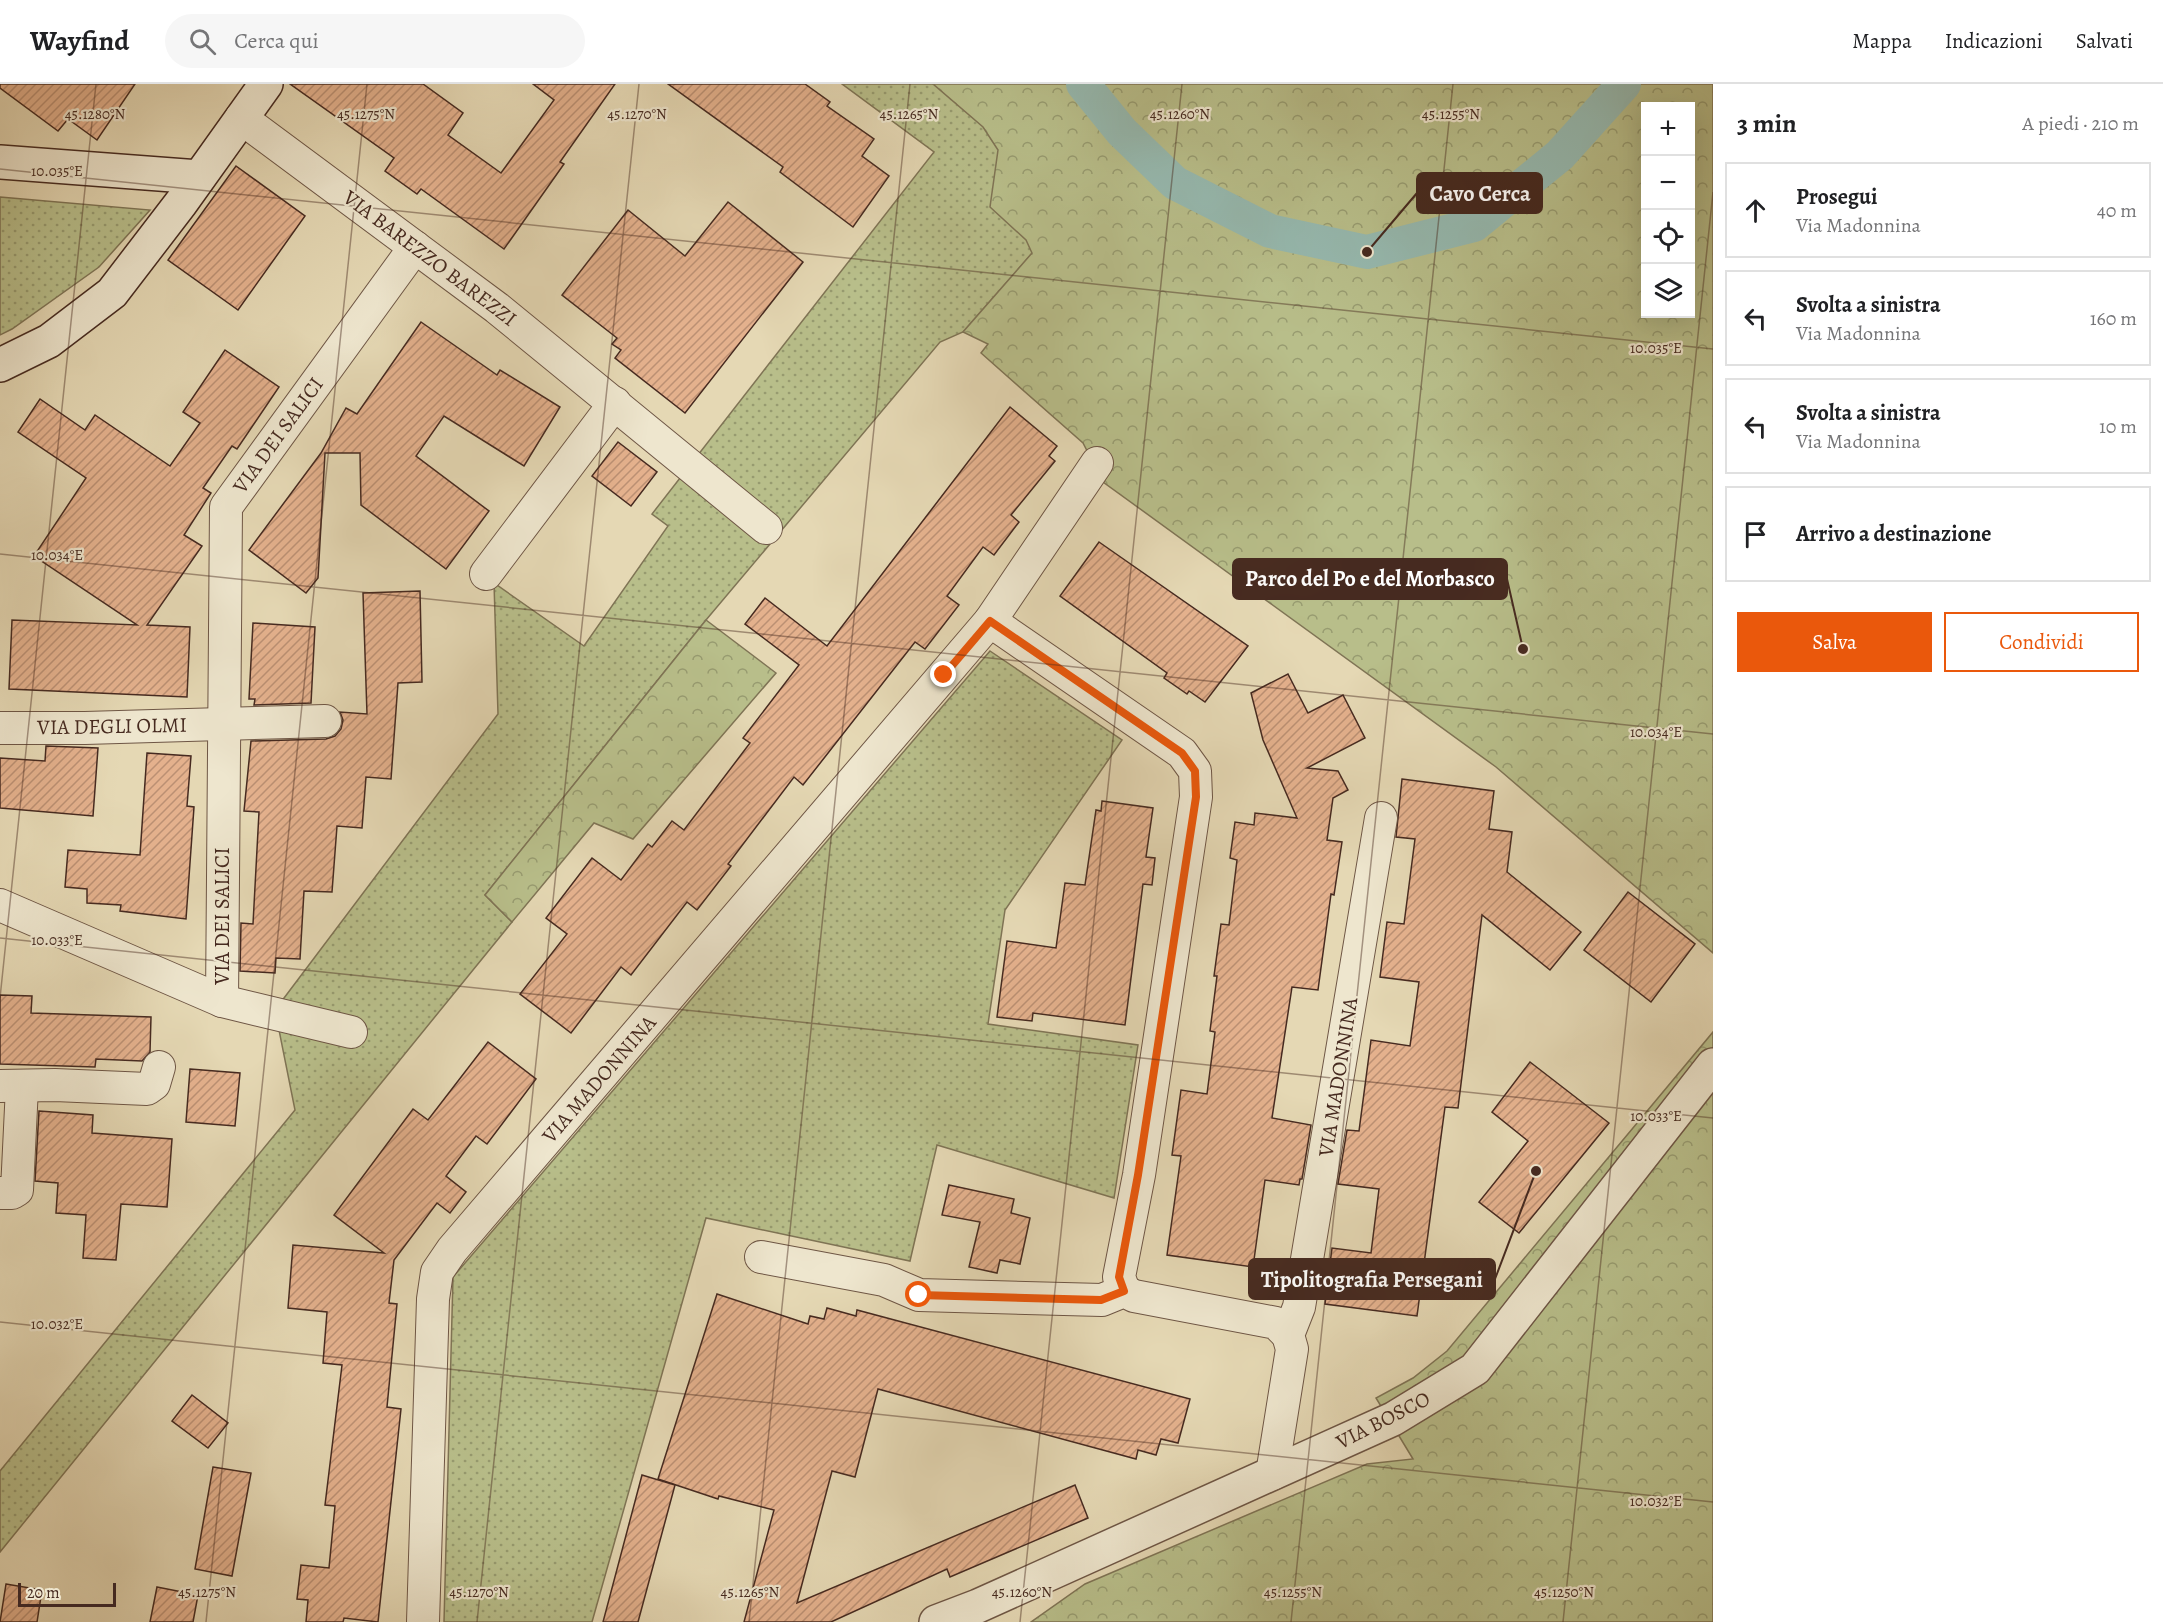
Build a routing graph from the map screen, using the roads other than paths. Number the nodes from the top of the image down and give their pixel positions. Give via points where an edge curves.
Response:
1 (266, 84) edge
2 (241, 118) junction
3 (0, 162) edge
4 (199, 177) junction
5 (416, 247) junction
6 (0, 365) edge
7 (615, 403) junction
8 (1097, 463) dead end
9 (766, 528) dead end
10 (486, 574) dead end
11 (990, 621) junction
12 (325, 721) dead end
13 (224, 723) junction
14 (0, 728) edge
15 (1381, 818) dead end
16 (0, 905) edge
17 (222, 1001) junction
18 (351, 1032) dead end
19 (1713, 1065) edge
20 (159, 1067) dead end
21 (11, 1087) edge
22 (0, 1193) edge
23 (761, 1257) dead end
24 (1124, 1291) junction
25 (1288, 1335) junction
26 (1272, 1474) junction
27 (973, 1614) edge
28 (423, 1622) edge
29 (936, 1622) edge

1 - 2 street
2 - 4 street
2 - 5 street, VIA BAREZZO BAREZZI
3 - 4 street
4 - 6 street via 112,293 48,341
5 - 7 street, VIA BAREZZO BAREZZI
5 - 13 street, VIA DEI SALICI via 226,507
7 - 9 street, VIA BAREZZO BAREZZI
7 - 10 street
8 - 11 street, VIA MADONNINA
11 - 24 street via 1182,753 1195,771 1196,797 1119,1277
11 - 28 street, VIA MADONNINA via 437,1272
12 - 13 street
13 - 14 street, VIA DEGLI OLMI
13 - 17 street, VIA DEI SALICI
15 - 25 street, VIA MADONNINA via 1299,1307
16 - 17 street
17 - 18 street
19 - 26 street, VIA BOSCO via 1475,1369 1393,1419
20 - 21 street via 154,1084 147,1089
21 - 22 street via 17,1190
23 - 24 street via 884,1280 919,1295 1101,1300
24 - 25 street via 1276,1323
25 - 26 street, VIA MADONNINA via 1292,1349
26 - 27 street, VIA BOSCO
27 - 29 street, VIA BOSCO

